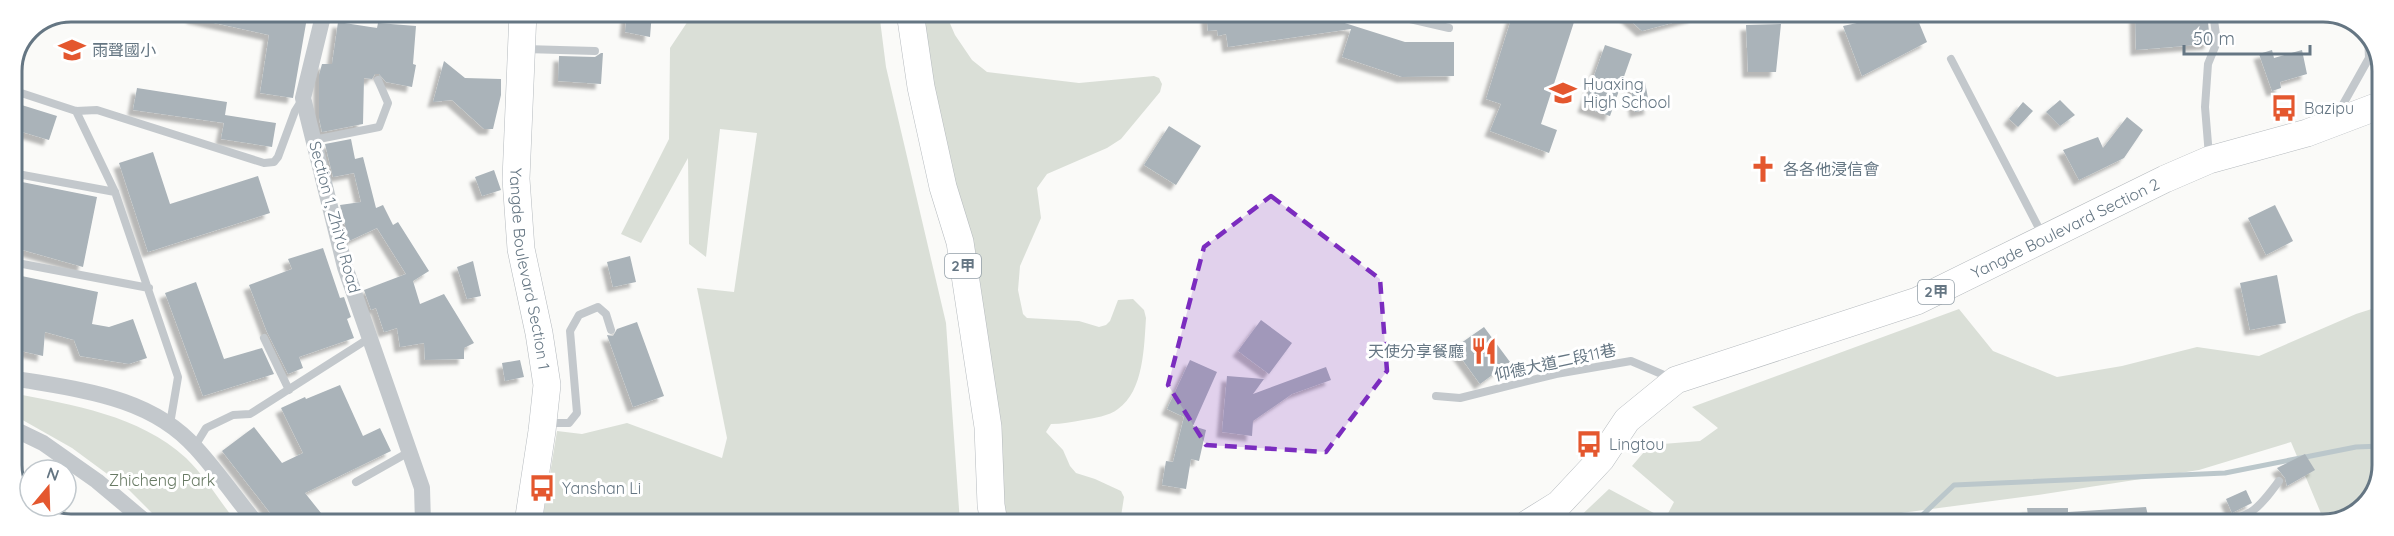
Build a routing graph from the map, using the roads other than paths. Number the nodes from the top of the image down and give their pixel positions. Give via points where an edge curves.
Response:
1 (322, 22) edge
2 (523, 22) edge
3 (911, 22) edge
4 (1423, 22) edge
5 (2215, 22) edge
6 (1449, 28) dead end
7 (522, 49) junction
8 (595, 51) dead end
9 (2369, 56) edge
10 (1951, 59) dead end
11 (378, 80) dead end
12 (22, 93) edge
13 (303, 98) junction
14 (2371, 109) edge
15 (76, 111) junction
16 (2333, 123) junction
17 (314, 140) junction
18 (2209, 160) junction
19 (22, 174) edge
20 (115, 192) junction
21 (2045, 239) junction
22 (22, 264) edge
23 (149, 288) junction
24 (611, 330) dead end
25 (370, 337) junction
26 (264, 338) dead end
27 (23, 380) edge
28 (1676, 381) junction
29 (289, 390) junction
30 (1436, 396) dead end
31 (543, 422) junction
32 (170, 424) junction
33 (23, 433) edge
34 (195, 446) junction
35 (410, 452) junction
36 (356, 482) dead end
37 (2279, 482) dead end
38 (136, 514) edge
39 (249, 514) edge
40 (423, 514) edge
41 (529, 514) edge
42 (992, 514) edge
43 (1543, 514) edge
44 (2250, 514) edge

1 - 13 street, Section 1, ZhiYu Road
2 - 7 main road, Yangde Boulevard Section 1
3 - 42 main road, 2甲 via 943,187 960,242 988,427
4 - 6 lane
5 - 18 lane via 2217,42 2208,64 2205,107
7 - 8 lane
7 - 31 main road, Yangde Boulevard Section 1 via 516,179 521,249 546,385
9 - 16 lane
10 - 21 lane
11 - 17 lane via 388,103 379,128
12 - 15 lane
13 - 15 lane via 278,157 274,162 264,163 97,110
13 - 17 street, Section 1, ZhiYu Road
14 - 16 main road, Yangde Boulevard Section 2 / 2甲
15 - 20 lane
16 - 18 main road, Yangde Boulevard Section 2 / 2甲
17 - 25 street, Section 1, ZhiYu Road via 345,267
18 - 21 main road, Yangde Boulevard Section 2 / 2甲
19 - 20 lane
20 - 23 lane
21 - 28 main road, Yangde Boulevard Section 2 / 2甲 via 1917,301
22 - 23 lane
23 - 32 lane via 178,376
24 - 31 lane via 606,314 598,307 579,315 570,331 577,413 569,423
25 - 29 lane
25 - 35 street, Section 1, ZhiYu Road
26 - 29 lane
27 - 32 street via 108,395 143,408
28 - 30 lane, 仰德大道二段11巷 via 1655,369 1630,362 1556,374 1460,398
28 - 43 main road, Yangde Boulevard Section 2 / 2甲 via 1627,420 1601,459 1559,504
29 - 34 lane via 250,414 233,415 206,428
31 - 41 main road, Yangde Boulevard Section 1
32 - 34 street
33 - 38 street via 98,481
34 - 39 street
35 - 36 lane
35 - 40 street, Section 1, ZhiYu Road via 422,488
37 - 44 lane

